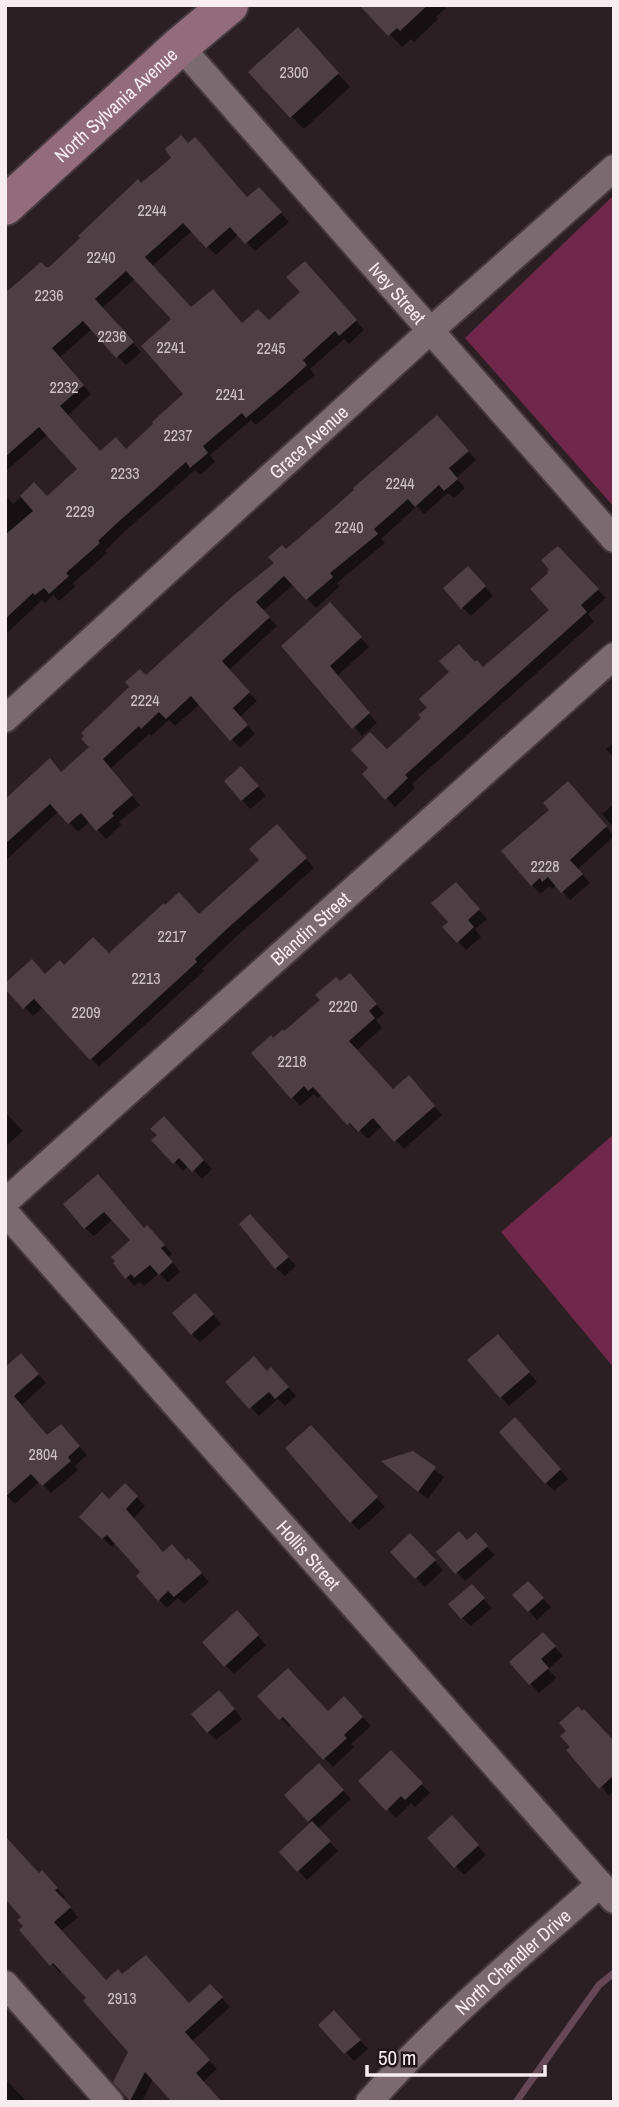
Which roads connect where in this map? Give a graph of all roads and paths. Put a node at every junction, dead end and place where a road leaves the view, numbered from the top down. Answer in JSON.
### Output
{"nodes":[{"id":1,"x":229,"y":5,"type":"edge"},
{"id":2,"x":180,"y":46,"type":"junction"},
{"id":3,"x":614,"y":169,"type":"edge"},
{"id":4,"x":5,"y":206,"type":"edge"},
{"id":5,"x":430,"y":331,"type":"junction"},
{"id":6,"x":614,"y":539,"type":"edge"},
{"id":7,"x":614,"y":656,"type":"edge"},
{"id":8,"x":5,"y":719,"type":"edge"},
{"id":9,"x":5,"y":1202,"type":"edge"},
{"id":10,"x":5,"y":1212,"type":"edge"},
{"id":11,"x":607,"y":1892,"type":"edge"},
{"id":12,"x":5,"y":1984,"type":"edge"},
{"id":13,"x":110,"y":2102,"type":"edge"},
{"id":14,"x":369,"y":2102,"type":"edge"}],
"edges":[{"from":1,"to":2,"type":"main road","name":"North Sylvania Avenue"},
{"from":2,"to":4,"type":"main road","name":"North Sylvania Avenue"},
{"from":2,"to":5,"type":"street","name":"Ivey Street"},
{"from":3,"to":5,"type":"street","name":"Grace Avenue"},
{"from":5,"to":6,"type":"street","name":"Ivey Street"},
{"from":5,"to":8,"type":"street","name":"Grace Avenue"},
{"from":7,"to":9,"type":"street","name":"Blandin Street"},
{"from":10,"to":11,"type":"street","name":"Hollis Street"},
{"from":11,"to":14,"type":"street","name":"North Chandler Drive"},
{"from":12,"to":13,"type":"street"}]}
